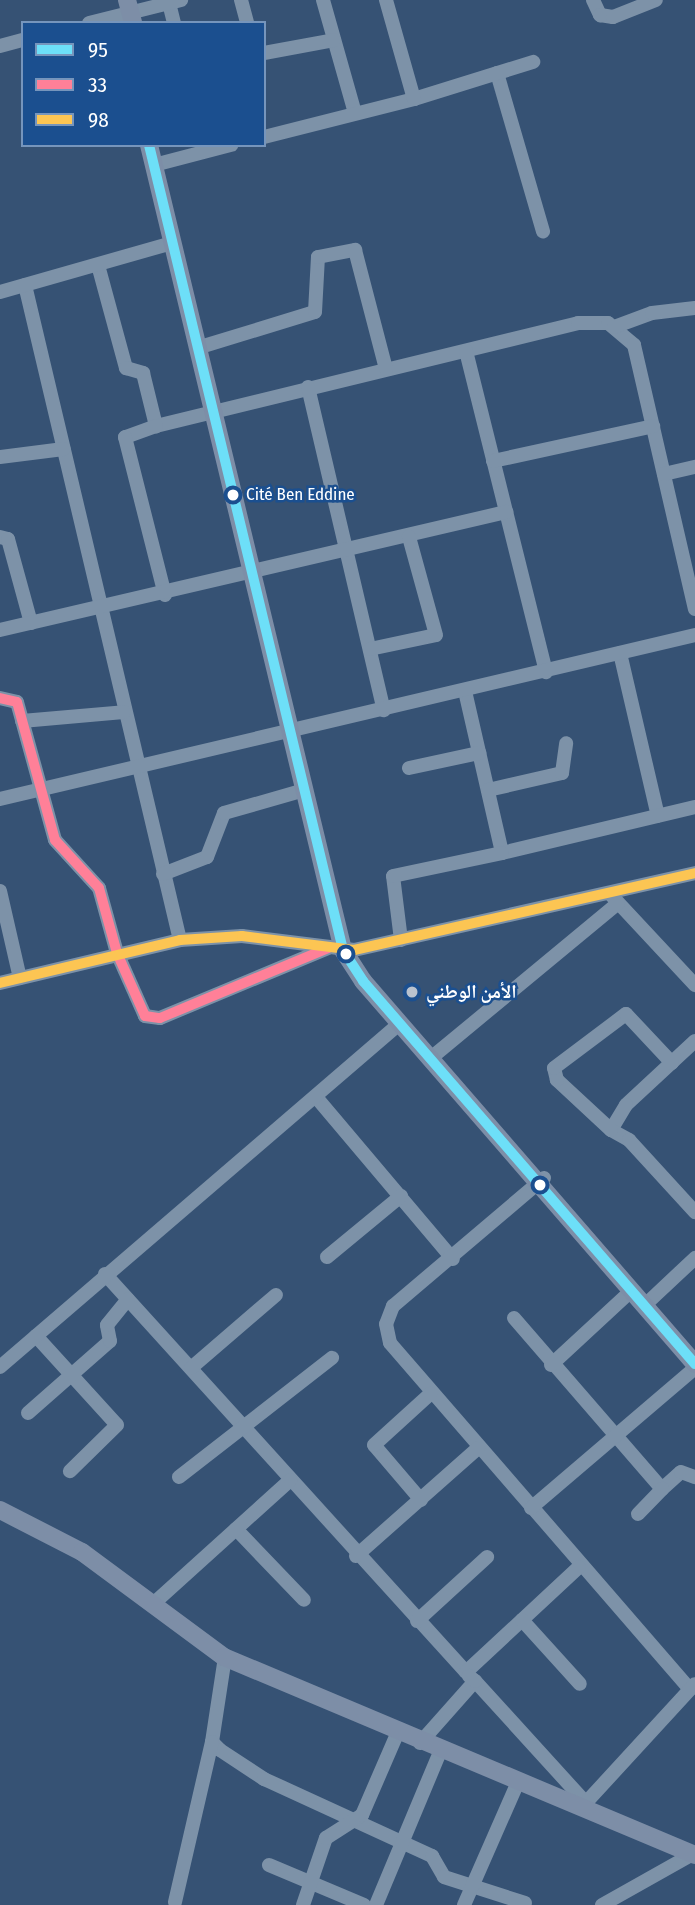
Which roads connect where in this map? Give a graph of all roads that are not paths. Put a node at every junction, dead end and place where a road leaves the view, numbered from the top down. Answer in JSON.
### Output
{"nodes":[{"id":1,"x":241,"y":0,"type":"edge"},
{"id":2,"x":323,"y":0,"type":"edge"},
{"id":3,"x":386,"y":0,"type":"edge"},
{"id":4,"x":593,"y":0,"type":"edge"},
{"id":5,"x":656,"y":0,"type":"edge"},
{"id":6,"x":175,"y":1,"type":"edge"},
{"id":7,"x":125,"y":12,"type":"edge"},
{"id":8,"x":96,"y":21,"type":"edge"},
{"id":9,"x":174,"y":21,"type":"edge"},
{"id":10,"x":246,"y":21,"type":"edge"},
{"id":11,"x":334,"y":40,"type":"junction"},
{"id":12,"x":21,"y":41,"type":"edge"},
{"id":13,"x":0,"y":46,"type":"edge"},
{"id":14,"x":266,"y":53,"type":"edge"},
{"id":15,"x":533,"y":62,"type":"dead end"},
{"id":16,"x":497,"y":73,"type":"junction"},
{"id":17,"x":414,"y":99,"type":"junction"},
{"id":18,"x":355,"y":113,"type":"junction"},
{"id":19,"x":266,"y":135,"type":"edge"},
{"id":20,"x":205,"y":148,"type":"edge"},
{"id":21,"x":160,"y":157,"type":"edge"},
{"id":22,"x":543,"y":231,"type":"dead end"},
{"id":23,"x":172,"y":243,"type":"junction"},
{"id":24,"x":98,"y":265,"type":"junction"},
{"id":25,"x":24,"y":285,"type":"junction"},
{"id":26,"x":0,"y":292,"type":"edge"},
{"id":27,"x":695,"y":308,"type":"edge"},
{"id":28,"x":614,"y":327,"type":"junction"},
{"id":29,"x":202,"y":347,"type":"junction"},
{"id":30,"x":467,"y":351,"type":"junction"},
{"id":31,"x":386,"y":369,"type":"junction"},
{"id":32,"x":309,"y":387,"type":"junction"},
{"id":33,"x":217,"y":408,"type":"junction"},
{"id":34,"x":156,"y":426,"type":"junction"},
{"id":35,"x":653,"y":426,"type":"junction"},
{"id":36,"x":63,"y":449,"type":"junction"},
{"id":37,"x":0,"y":457,"type":"edge"},
{"id":38,"x":494,"y":461,"type":"junction"},
{"id":39,"x":695,"y":467,"type":"edge"},
{"id":40,"x":664,"y":474,"type":"junction"},
{"id":41,"x":506,"y":512,"type":"junction"},
{"id":42,"x":0,"y":537,"type":"edge"},
{"id":43,"x":408,"y":537,"type":"junction"},
{"id":44,"x":349,"y":552,"type":"junction"},
{"id":45,"x":691,"y":570,"type":"edge"},
{"id":46,"x":257,"y":575,"type":"junction"},
{"id":47,"x":165,"y":595,"type":"junction"},
{"id":48,"x":695,"y":608,"type":"edge"},
{"id":49,"x":101,"y":609,"type":"junction"},
{"id":50,"x":31,"y":624,"type":"junction"},
{"id":51,"x":0,"y":629,"type":"edge"},
{"id":52,"x":695,"y":635,"type":"edge"},
{"id":53,"x":370,"y":649,"type":"junction"},
{"id":54,"x":620,"y":653,"type":"junction"},
{"id":55,"x":546,"y":672,"type":"junction"},
{"id":56,"x":465,"y":691,"type":"junction"},
{"id":57,"x":0,"y":698,"type":"edge"},
{"id":58,"x":384,"y":710,"type":"junction"},
{"id":59,"x":124,"y":712,"type":"junction"},
{"id":60,"x":22,"y":722,"type":"junction"},
{"id":61,"x":292,"y":730,"type":"junction"},
{"id":62,"x":566,"y":743,"type":"dead end"},
{"id":63,"x":479,"y":753,"type":"junction"},
{"id":64,"x":136,"y":767,"type":"junction"},
{"id":65,"x":409,"y":768,"type":"dead end"},
{"id":66,"x":40,"y":790,"type":"junction"},
{"id":67,"x":488,"y":790,"type":"junction"},
{"id":68,"x":301,"y":791,"type":"junction"},
{"id":69,"x":0,"y":799,"type":"edge"},
{"id":70,"x":695,"y":807,"type":"edge"},
{"id":71,"x":658,"y":816,"type":"junction"},
{"id":72,"x":502,"y":853,"type":"junction"},
{"id":73,"x":695,"y":873,"type":"edge"},
{"id":74,"x":163,"y":874,"type":"junction"},
{"id":75,"x":0,"y":891,"type":"edge"},
{"id":76,"x":613,"y":898,"type":"junction"},
{"id":77,"x":180,"y":940,"type":"junction"},
{"id":78,"x":401,"y":940,"type":"junction"},
{"id":79,"x":342,"y":949,"type":"junction"},
{"id":80,"x":117,"y":953,"type":"junction"},
{"id":81,"x":20,"y":978,"type":"junction"},
{"id":82,"x":0,"y":983,"type":"edge"},
{"id":83,"x":695,"y":985,"type":"edge"},
{"id":84,"x":400,"y":1024,"type":"junction"},
{"id":85,"x":695,"y":1041,"type":"edge"},
{"id":86,"x":437,"y":1053,"type":"junction"},
{"id":87,"x":672,"y":1063,"type":"junction"},
{"id":88,"x":316,"y":1097,"type":"junction"},
{"id":89,"x":611,"y":1130,"type":"junction"},
{"id":90,"x":540,"y":1181,"type":"junction"},
{"id":91,"x":401,"y":1196,"type":"junction"},
{"id":92,"x":695,"y":1212,"type":"edge"},
{"id":93,"x":327,"y":1257,"type":"dead end"},
{"id":94,"x":695,"y":1258,"type":"edge"},
{"id":95,"x":453,"y":1259,"type":"junction"},
{"id":96,"x":105,"y":1274,"type":"junction"},
{"id":97,"x":632,"y":1290,"type":"junction"},
{"id":98,"x":276,"y":1295,"type":"dead end"},
{"id":99,"x":128,"y":1299,"type":"junction"},
{"id":100,"x":648,"y":1301,"type":"junction"},
{"id":101,"x":514,"y":1318,"type":"dead end"},
{"id":102,"x":36,"y":1336,"type":"junction"},
{"id":103,"x":695,"y":1350,"type":"edge"},
{"id":104,"x":331,"y":1358,"type":"dead end"},
{"id":105,"x":551,"y":1365,"type":"junction"},
{"id":106,"x":695,"y":1366,"type":"edge"},
{"id":107,"x":0,"y":1367,"type":"edge"},
{"id":108,"x":191,"y":1368,"type":"junction"},
{"id":109,"x":72,"y":1374,"type":"junction"},
{"id":110,"x":430,"y":1394,"type":"junction"},
{"id":111,"x":28,"y":1413,"type":"dead end"},
{"id":112,"x":241,"y":1425,"type":"junction"},
{"id":113,"x":615,"y":1440,"type":"junction"},
{"id":114,"x":478,"y":1448,"type":"junction"},
{"id":115,"x":69,"y":1471,"type":"dead end"},
{"id":116,"x":179,"y":1477,"type":"dead end"},
{"id":117,"x":695,"y":1477,"type":"edge"},
{"id":118,"x":290,"y":1480,"type":"junction"},
{"id":119,"x":662,"y":1489,"type":"junction"},
{"id":120,"x":421,"y":1500,"type":"junction"},
{"id":121,"x":531,"y":1508,"type":"junction"},
{"id":122,"x":0,"y":1510,"type":"edge"},
{"id":123,"x":638,"y":1514,"type":"dead end"},
{"id":124,"x":236,"y":1529,"type":"junction"},
{"id":125,"x":356,"y":1556,"type":"junction"},
{"id":126,"x":487,"y":1556,"type":"dead end"},
{"id":127,"x":579,"y":1567,"type":"junction"},
{"id":128,"x":304,"y":1600,"type":"dead end"},
{"id":129,"x":153,"y":1604,"type":"junction"},
{"id":130,"x":417,"y":1620,"type":"junction"},
{"id":131,"x":523,"y":1620,"type":"junction"},
{"id":132,"x":225,"y":1657,"type":"junction"},
{"id":133,"x":470,"y":1677,"type":"junction"},
{"id":134,"x":580,"y":1684,"type":"dead end"},
{"id":135,"x":693,"y":1686,"type":"edge"},
{"id":136,"x":397,"y":1734,"type":"junction"},
{"id":137,"x":212,"y":1742,"type":"junction"},
{"id":138,"x":420,"y":1743,"type":"junction"},
{"id":139,"x":440,"y":1752,"type":"junction"},
{"id":140,"x":517,"y":1784,"type":"junction"},
{"id":141,"x":584,"y":1805,"type":"junction"},
{"id":142,"x":358,"y":1819,"type":"junction"},
{"id":143,"x":404,"y":1839,"type":"junction"},
{"id":144,"x":694,"y":1854,"type":"edge"},
{"id":145,"x":269,"y":1865,"type":"dead end"},
{"id":146,"x":311,"y":1883,"type":"junction"},
{"id":147,"x":471,"y":1889,"type":"junction"},
{"id":148,"x":175,"y":1902,"type":"dead end"},
{"id":149,"x":525,"y":1903,"type":"dead end"},
{"id":150,"x":303,"y":1905,"type":"edge"},
{"id":151,"x":364,"y":1905,"type":"edge"},
{"id":152,"x":376,"y":1905,"type":"edge"},
{"id":153,"x":464,"y":1905,"type":"edge"},
{"id":154,"x":601,"y":1905,"type":"edge"}],
"edges":[{"from":1,"to":10,"type":"street"},
{"from":2,"to":11,"type":"street"},
{"from":3,"to":17,"type":"street"},
{"from":4,"to":5,"type":"street"},
{"from":6,"to":7,"type":"street"},
{"from":6,"to":9,"type":"street"},
{"from":7,"to":8,"type":"street"},
{"from":11,"to":14,"type":"street"},
{"from":11,"to":18,"type":"street"},
{"from":12,"to":13,"type":"street"},
{"from":15,"to":16,"type":"street"},
{"from":16,"to":17,"type":"street"},
{"from":16,"to":22,"type":"street"},
{"from":17,"to":18,"type":"street"},
{"from":18,"to":19,"type":"street"},
{"from":20,"to":21,"type":"street"},
{"from":21,"to":23,"type":"main road"},
{"from":21,"to":29,"type":"main road"},
{"from":23,"to":24,"type":"street"},
{"from":23,"to":29,"type":"main road"},
{"from":24,"to":25,"type":"street"},
{"from":24,"to":34,"type":"street"},
{"from":25,"to":26,"type":"street"},
{"from":25,"to":36,"type":"street"},
{"from":27,"to":28,"type":"street"},
{"from":28,"to":30,"type":"street"},
{"from":28,"to":35,"type":"street"},
{"from":29,"to":31,"type":"street"},
{"from":29,"to":33,"type":"main road"},
{"from":30,"to":31,"type":"street"},
{"from":30,"to":38,"type":"street"},
{"from":31,"to":32,"type":"street"},
{"from":32,"to":33,"type":"street"},
{"from":32,"to":44,"type":"street"},
{"from":33,"to":34,"type":"street"},
{"from":33,"to":46,"type":"main road"},
{"from":34,"to":47,"type":"street"},
{"from":35,"to":38,"type":"street"},
{"from":35,"to":40,"type":"street"},
{"from":36,"to":37,"type":"street"},
{"from":36,"to":49,"type":"street"},
{"from":38,"to":41,"type":"street"},
{"from":39,"to":40,"type":"street"},
{"from":40,"to":45,"type":"street"},
{"from":41,"to":43,"type":"street"},
{"from":41,"to":55,"type":"street"},
{"from":42,"to":50,"type":"street"},
{"from":43,"to":44,"type":"street"},
{"from":43,"to":53,"type":"street"},
{"from":44,"to":46,"type":"street"},
{"from":44,"to":53,"type":"street"},
{"from":45,"to":48,"type":"street"},
{"from":46,"to":47,"type":"street"},
{"from":46,"to":61,"type":"main road"},
{"from":47,"to":49,"type":"street"},
{"from":49,"to":50,"type":"street"},
{"from":49,"to":59,"type":"street"},
{"from":50,"to":51,"type":"street"},
{"from":52,"to":54,"type":"street"},
{"from":53,"to":58,"type":"street"},
{"from":54,"to":55,"type":"street"},
{"from":54,"to":71,"type":"street"},
{"from":55,"to":56,"type":"street"},
{"from":56,"to":58,"type":"street"},
{"from":56,"to":63,"type":"street"},
{"from":57,"to":60,"type":"street"},
{"from":58,"to":61,"type":"street"},
{"from":59,"to":60,"type":"street"},
{"from":59,"to":64,"type":"street"},
{"from":60,"to":66,"type":"street"},
{"from":61,"to":64,"type":"street"},
{"from":61,"to":68,"type":"main road"},
{"from":61,"to":79,"type":"main road"},
{"from":62,"to":67,"type":"street"},
{"from":63,"to":65,"type":"street"},
{"from":63,"to":67,"type":"street"},
{"from":64,"to":66,"type":"street"},
{"from":64,"to":74,"type":"street"},
{"from":66,"to":69,"type":"street"},
{"from":66,"to":80,"type":"street"},
{"from":67,"to":72,"type":"street"},
{"from":68,"to":74,"type":"street"},
{"from":68,"to":79,"type":"main road"},
{"from":70,"to":71,"type":"street"},
{"from":71,"to":72,"type":"street"},
{"from":72,"to":78,"type":"street"},
{"from":73,"to":76,"type":"street"},
{"from":74,"to":77,"type":"street"},
{"from":75,"to":81,"type":"street"},
{"from":76,"to":78,"type":"street"},
{"from":76,"to":83,"type":"street"},
{"from":76,"to":86,"type":"street"},
{"from":77,"to":79,"type":"street"},
{"from":77,"to":80,"type":"street"},
{"from":78,"to":79,"type":"street"},
{"from":79,"to":80,"type":"street"},
{"from":79,"to":84,"type":"main road"},
{"from":79,"to":86,"type":"main road"},
{"from":80,"to":81,"type":"street"},
{"from":81,"to":82,"type":"street"},
{"from":84,"to":88,"type":"street"},
{"from":84,"to":90,"type":"main road"},
{"from":85,"to":87,"type":"street"},
{"from":86,"to":90,"type":"main road"},
{"from":87,"to":89,"type":"street"},
{"from":87,"to":89,"type":"street"},
{"from":88,"to":91,"type":"street"},
{"from":88,"to":96,"type":"street"},
{"from":89,"to":92,"type":"street"},
{"from":90,"to":95,"type":"street"},
{"from":90,"to":97,"type":"main road"},
{"from":90,"to":100,"type":"main road"},
{"from":91,"to":93,"type":"street"},
{"from":91,"to":95,"type":"street"},
{"from":94,"to":100,"type":"street"},
{"from":95,"to":110,"type":"street"},
{"from":96,"to":99,"type":"street"},
{"from":96,"to":102,"type":"street"},
{"from":97,"to":100,"type":"main road"},
{"from":97,"to":105,"type":"street"},
{"from":98,"to":108,"type":"street"},
{"from":99,"to":108,"type":"street"},
{"from":99,"to":109,"type":"street"},
{"from":100,"to":103,"type":"main road"},
{"from":100,"to":106,"type":"main road"},
{"from":101,"to":105,"type":"street"},
{"from":102,"to":107,"type":"street"},
{"from":102,"to":109,"type":"street"},
{"from":104,"to":112,"type":"street"},
{"from":105,"to":113,"type":"street"},
{"from":106,"to":113,"type":"street"},
{"from":108,"to":112,"type":"street"},
{"from":109,"to":111,"type":"street"},
{"from":109,"to":115,"type":"street"},
{"from":110,"to":114,"type":"street"},
{"from":110,"to":120,"type":"street"},
{"from":112,"to":116,"type":"street"},
{"from":112,"to":118,"type":"street"},
{"from":113,"to":119,"type":"street"},
{"from":113,"to":121,"type":"street"},
{"from":114,"to":120,"type":"street"},
{"from":114,"to":121,"type":"street"},
{"from":117,"to":119,"type":"street"},
{"from":118,"to":124,"type":"street"},
{"from":118,"to":125,"type":"street"},
{"from":119,"to":123,"type":"street"},
{"from":120,"to":125,"type":"street"},
{"from":121,"to":127,"type":"street"},
{"from":122,"to":129,"type":"main road"},
{"from":124,"to":128,"type":"street"},
{"from":124,"to":129,"type":"street"},
{"from":125,"to":130,"type":"street"},
{"from":126,"to":130,"type":"street"},
{"from":127,"to":131,"type":"street"},
{"from":127,"to":135,"type":"street"},
{"from":129,"to":132,"type":"main road"},
{"from":130,"to":133,"type":"street"},
{"from":131,"to":133,"type":"street"},
{"from":131,"to":134,"type":"street"},
{"from":132,"to":136,"type":"main road"},
{"from":132,"to":137,"type":"street"},
{"from":133,"to":138,"type":"street"},
{"from":133,"to":141,"type":"street"},
{"from":135,"to":141,"type":"street"},
{"from":136,"to":138,"type":"main road"},
{"from":136,"to":142,"type":"street"},
{"from":137,"to":142,"type":"street"},
{"from":137,"to":148,"type":"street"},
{"from":138,"to":139,"type":"main road"},
{"from":139,"to":140,"type":"main road"},
{"from":139,"to":143,"type":"street"},
{"from":140,"to":141,"type":"main road"},
{"from":140,"to":147,"type":"street"},
{"from":141,"to":144,"type":"main road"},
{"from":142,"to":143,"type":"street"},
{"from":142,"to":146,"type":"street"},
{"from":143,"to":147,"type":"street"},
{"from":143,"to":152,"type":"street"},
{"from":144,"to":154,"type":"street"},
{"from":145,"to":146,"type":"street"},
{"from":146,"to":150,"type":"street"},
{"from":146,"to":151,"type":"street"},
{"from":147,"to":149,"type":"street"},
{"from":147,"to":153,"type":"street"}]}
